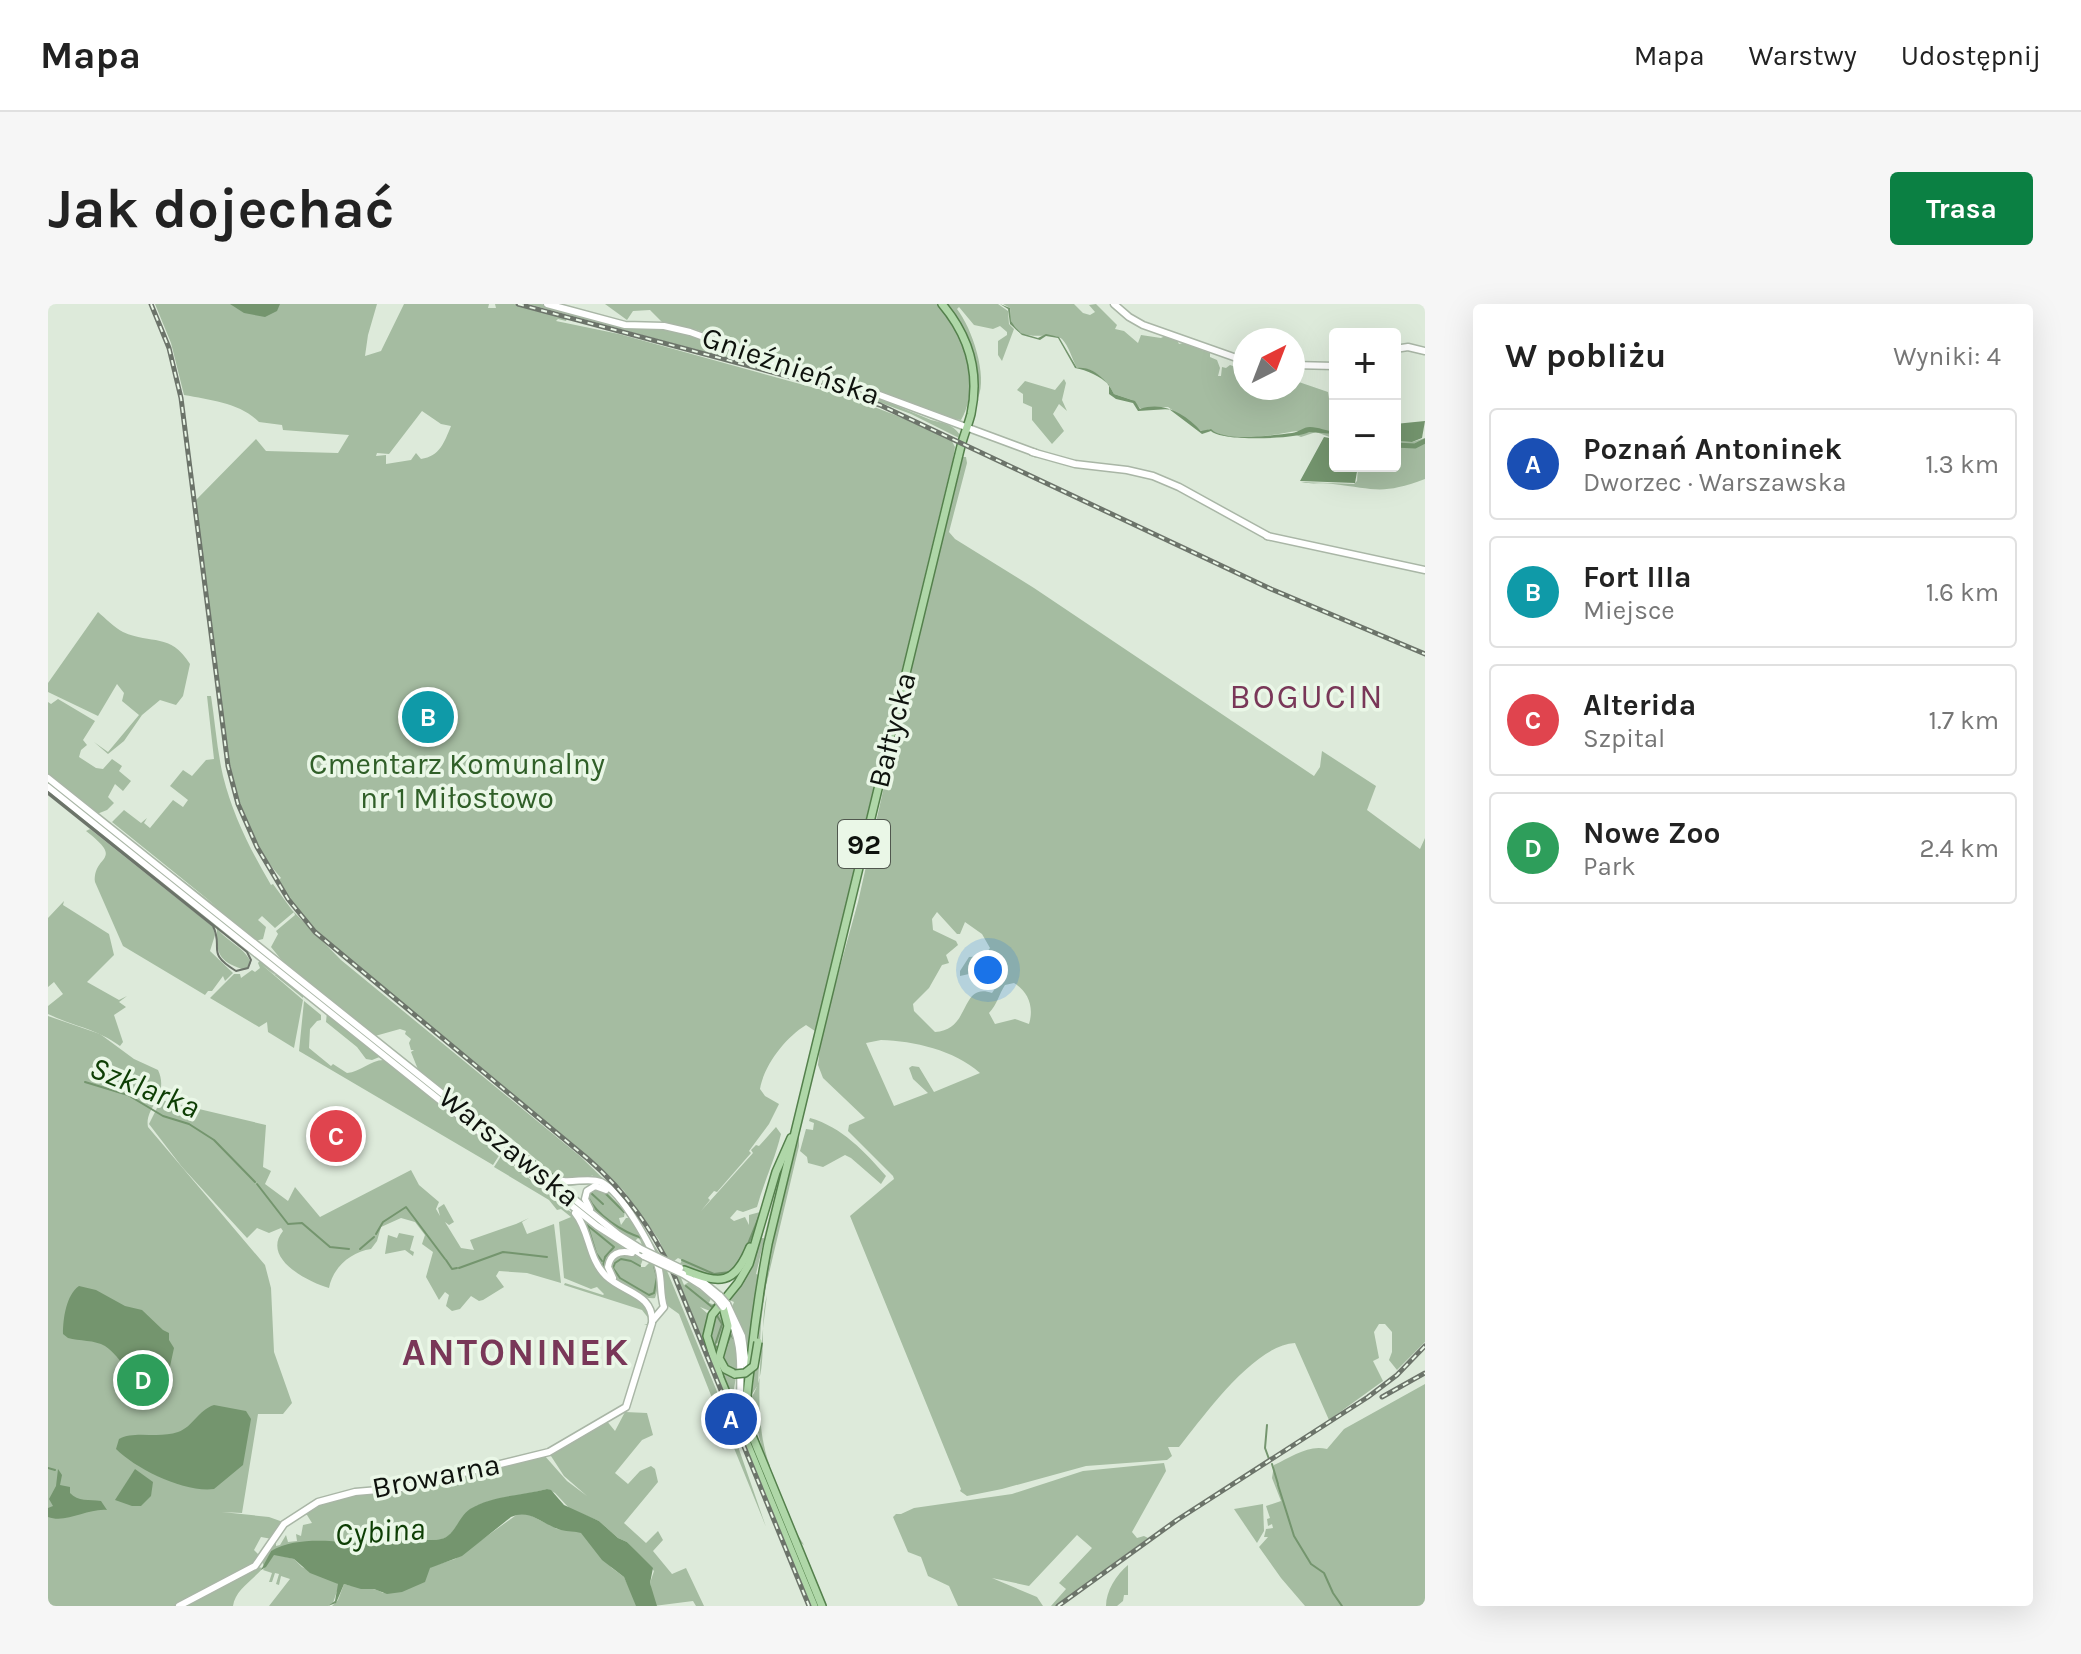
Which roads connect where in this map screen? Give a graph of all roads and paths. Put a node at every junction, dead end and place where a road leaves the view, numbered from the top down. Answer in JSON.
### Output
{"nodes":[{"id":1,"x":547,"y":304,"type":"edge"},
{"id":2,"x":942,"y":304,"type":"edge"},
{"id":3,"x":1114,"y":304,"type":"edge"},
{"id":4,"x":960,"y":330,"type":"junction"},
{"id":5,"x":1401,"y":348,"type":"edge"},
{"id":6,"x":1425,"y":351,"type":"edge"},
{"id":7,"x":1233,"y":357,"type":"edge"},
{"id":8,"x":1305,"y":365,"type":"edge"},
{"id":9,"x":1329,"y":366,"type":"edge"},
{"id":10,"x":967,"y":428,"type":"junction"},
{"id":11,"x":1425,"y":570,"type":"edge"},
{"id":12,"x":48,"y":778,"type":"edge"},
{"id":13,"x":48,"y":787,"type":"edge"},
{"id":14,"x":327,"y":1006,"type":"junction"},
{"id":15,"x":412,"y":1074,"type":"junction"},
{"id":16,"x":800,"y":1113,"type":"junction"},
{"id":17,"x":535,"y":1168,"type":"junction"},
{"id":18,"x":562,"y":1198,"type":"junction"},
{"id":19,"x":618,"y":1200,"type":"junction"},
{"id":20,"x":764,"y":1215,"type":"junction"},
{"id":21,"x":597,"y":1218,"type":"junction"},
{"id":22,"x":642,"y":1252,"type":"junction"},
{"id":23,"x":682,"y":1271,"type":"junction"},
{"id":24,"x":618,"y":1284,"type":"junction"},
{"id":25,"x":759,"y":1296,"type":"junction"},
{"id":26,"x":655,"y":1305,"type":"junction"},
{"id":27,"x":725,"y":1306,"type":"junction"},
{"id":28,"x":747,"y":1389,"type":"junction"},
{"id":29,"x":734,"y":1410,"type":"joint"},
{"id":30,"x":751,"y":1451,"type":"junction"},
{"id":31,"x":179,"y":1606,"type":"edge"},
{"id":32,"x":814,"y":1606,"type":"edge"},
{"id":33,"x":822,"y":1606,"type":"edge"}],
"edges":[{"from":1,"to":10,"type":"main road","name":"Gnieźnieńska"},
{"from":2,"to":4,"type":"main road","name":"Bałtycka","number":"92"},
{"from":3,"to":7,"type":"main road"},
{"from":4,"to":10,"type":"main road","name":"Bałtycka","number":"92"},
{"from":4,"to":10,"type":"main road","name":"Bałtycka","number":"92"},
{"from":5,"to":6,"type":"main road"},
{"from":8,"to":9,"type":"main road"},
{"from":10,"to":11,"type":"main road","name":"Gnieźnieńska"},
{"from":10,"to":16,"type":"main road","name":"Bałtycka","number":"92"},
{"from":12,"to":14,"type":"main road","name":"Warszawska"},
{"from":13,"to":14,"type":"main road","name":"Warszawska"},
{"from":14,"to":15,"type":"main road","name":"Warszawska"},
{"from":15,"to":17,"type":"main road","name":"Warszawska"},
{"from":15,"to":18,"type":"main road","name":"Warszawska"},
{"from":16,"to":20,"type":"main road","name":"Bałtycka","number":"92"},
{"from":16,"to":25,"type":"main road","name":"Bałtycka","number":"92"},
{"from":17,"to":19,"type":"main road"},
{"from":17,"to":21,"type":"main road","name":"Warszawska"},
{"from":18,"to":22,"type":"main road","name":"Warszawska"},
{"from":18,"to":24,"type":"main road"},
{"from":19,"to":21,"type":"main road"},
{"from":19,"to":26,"type":"main road"},
{"from":20,"to":23,"type":"main road"},
{"from":20,"to":29,"type":"main road","name":"Bałtycka","number":"92"},
{"from":21,"to":22,"type":"main road","name":"Warszawska"},
{"from":22,"to":23,"type":"main road","name":"Warszawska","bridge":true},
{"from":22,"to":24,"type":"main road"},
{"from":23,"to":27,"type":"main road","name":"Warszawska","bridge":true},
{"from":24,"to":26,"type":"main road"},
{"from":25,"to":27,"type":"main road","bridge":true},
{"from":25,"to":28,"type":"main road","name":"Bałtycka","number":"92"},
{"from":26,"to":31,"type":"main road","name":"Browarna"},
{"from":27,"to":28,"type":"main road","name":"Warszawska"},
{"from":27,"to":30,"type":"main road","name":"Warszawska"},
{"from":28,"to":33,"type":"main road","name":"Warszawska","number":"92"},
{"from":29,"to":30,"type":"main road","name":"Warszawska","number":"92"},
{"from":30,"to":32,"type":"main road","name":"Warszawska","number":"92"}]}
